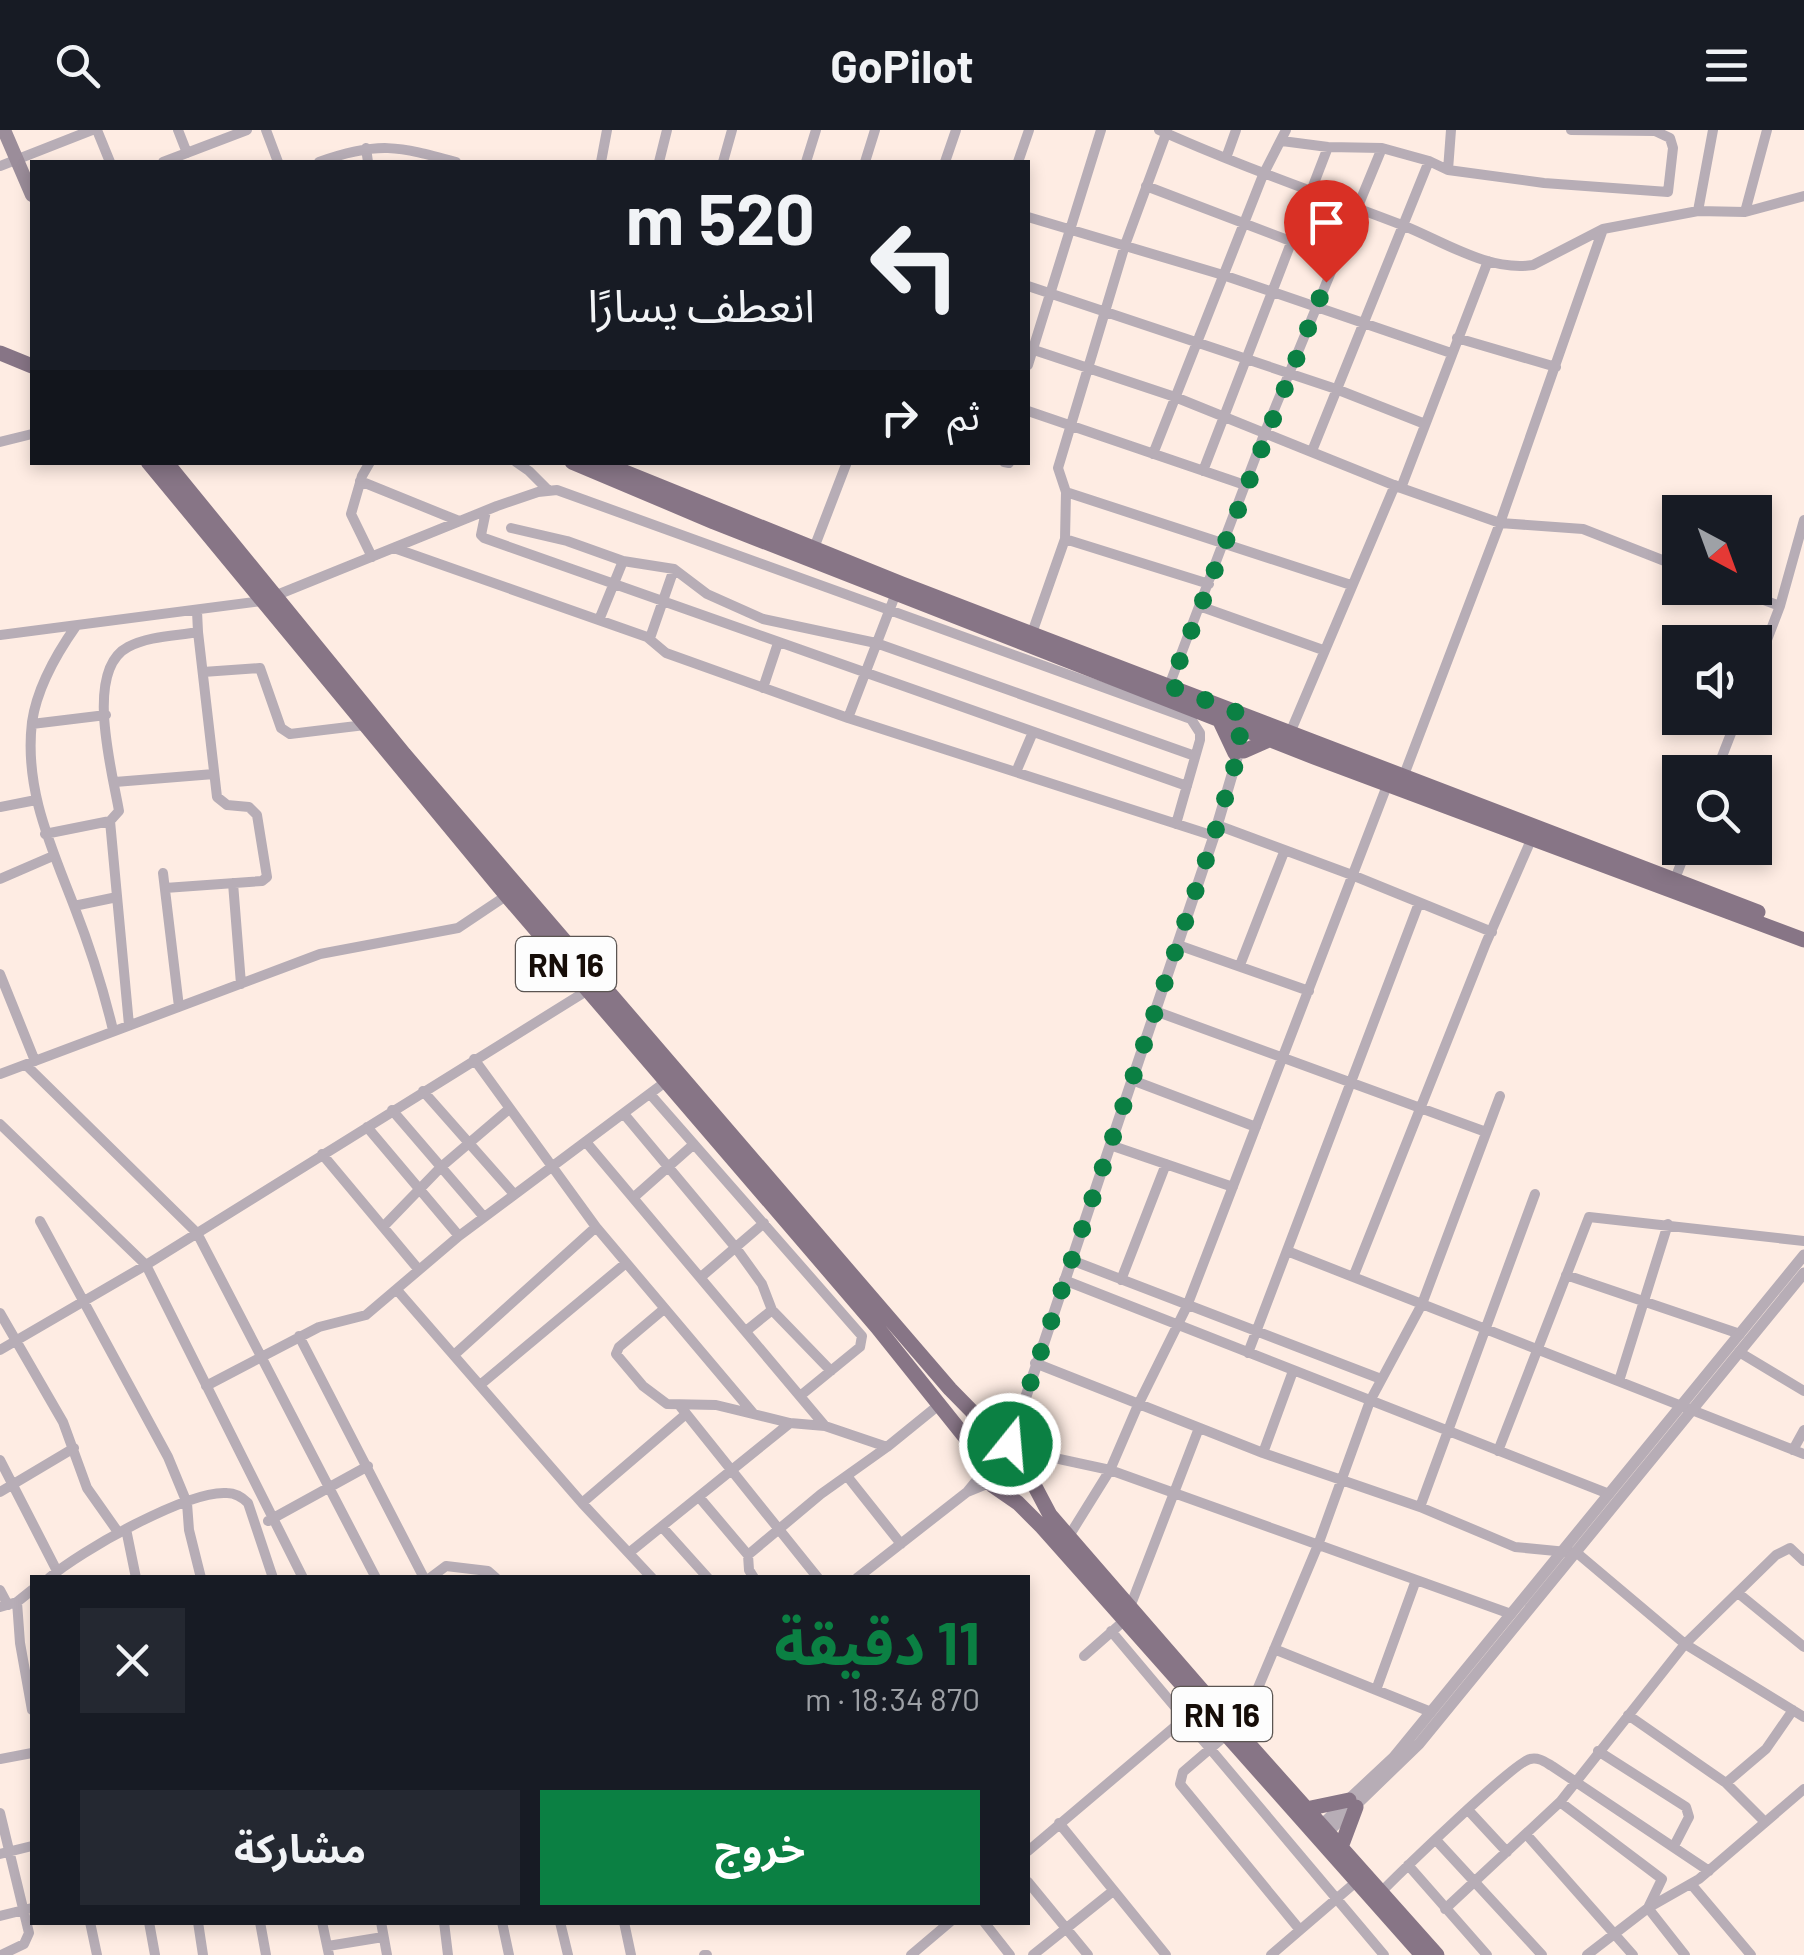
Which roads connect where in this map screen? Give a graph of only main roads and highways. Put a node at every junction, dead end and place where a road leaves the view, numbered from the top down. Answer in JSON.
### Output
{"nodes":[{"id":1,"x":4,"y":130,"type":"edge"},
{"id":2,"x":30,"y":191,"type":"edge"},
{"id":3,"x":0,"y":343,"type":"edge"},
{"id":4,"x":0,"y":354,"type":"edge"},
{"id":5,"x":30,"y":354,"type":"edge"},
{"id":6,"x":30,"y":365,"type":"edge"},
{"id":7,"x":151,"y":465,"type":"edge"},
{"id":8,"x":168,"y":465,"type":"edge"},
{"id":9,"x":579,"y":465,"type":"edge"},
{"id":10,"x":607,"y":465,"type":"edge"},
{"id":11,"x":268,"y":598,"type":"junction"},
{"id":12,"x":1218,"y":719,"type":"junction"},
{"id":13,"x":1255,"y":727,"type":"junction"},
{"id":14,"x":1672,"y":885,"type":"junction"},
{"id":15,"x":513,"y":891,"type":"junction"},
{"id":16,"x":1804,"y":929,"type":"edge"},
{"id":17,"x":1804,"y":940,"type":"edge"},
{"id":18,"x":673,"y":1077,"type":"junction"},
{"id":19,"x":1014,"y":1451,"type":"junction"},
{"id":20,"x":985,"y":1478,"type":"junction"},
{"id":21,"x":1128,"y":1614,"type":"junction"},
{"id":22,"x":1232,"y":1735,"type":"junction"},
{"id":23,"x":1306,"y":1809,"type":"junction"},
{"id":24,"x":1320,"y":1833,"type":"junction"},
{"id":25,"x":1341,"y":1848,"type":"junction"},
{"id":26,"x":1422,"y":1955,"type":"edge"},
{"id":27,"x":1437,"y":1955,"type":"edge"}],
"edges":[{"from":1,"to":2,"type":"main road"},
{"from":3,"to":5,"type":"main road"},
{"from":4,"to":6,"type":"main road"},
{"from":7,"to":11,"type":"main road","number":"RN 16"},
{"from":8,"to":11,"type":"main road","number":"RN 16"},
{"from":9,"to":12,"type":"main road"},
{"from":10,"to":13,"type":"main road"},
{"from":11,"to":15,"type":"main road","number":"RN 16"},
{"from":11,"to":15,"type":"main road","number":"RN 16"},
{"from":12,"to":13,"type":"main road"},
{"from":12,"to":13,"type":"main road"},
{"from":13,"to":14,"type":"main road"},
{"from":13,"to":14,"type":"main road"},
{"from":14,"to":16,"type":"main road"},
{"from":14,"to":17,"type":"main road"},
{"from":15,"to":18,"type":"main road","number":"RN 16"},
{"from":15,"to":18,"type":"main road","number":"RN 16"},
{"from":18,"to":19,"type":"main road","number":"RN 16"},
{"from":18,"to":20,"type":"main road","number":"RN 16"},
{"from":19,"to":20,"type":"main road"},
{"from":19,"to":20,"type":"main road"},
{"from":19,"to":21,"type":"main road","number":"RN 16"},
{"from":20,"to":21,"type":"main road","number":"RN 16"},
{"from":21,"to":22,"type":"main road","number":"RN 16"},
{"from":22,"to":23,"type":"main road","number":"RN 16"},
{"from":22,"to":24,"type":"main road","number":"RN 16"},
{"from":23,"to":24,"type":"main road","number":"RN 16"},
{"from":23,"to":25,"type":"main road"},
{"from":24,"to":25,"type":"main road","number":"RN 16"},
{"from":24,"to":26,"type":"main road","number":"RN 16"},
{"from":25,"to":27,"type":"main road","number":"RN 16"}]}
